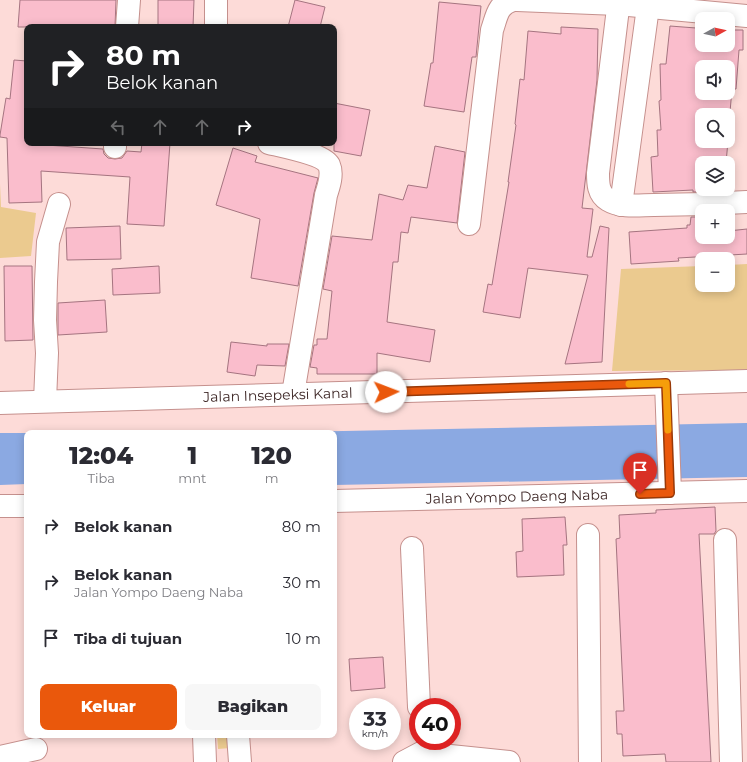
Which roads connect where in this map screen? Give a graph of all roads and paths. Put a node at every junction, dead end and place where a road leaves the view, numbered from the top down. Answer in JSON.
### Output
{"nodes":[{"id":1,"x":129,"y":0,"type":"edge"},
{"id":2,"x":216,"y":0,"type":"edge"},
{"id":3,"x":513,"y":0,"type":"edge"},
{"id":4,"x":516,"y":0,"type":"edge"},
{"id":5,"x":618,"y":2,"type":"edge"},
{"id":6,"x":648,"y":7,"type":"junction"},
{"id":7,"x":747,"y":16,"type":"edge"},
{"id":8,"x":126,"y":24,"type":"edge"},
{"id":9,"x":216,"y":24,"type":"edge"},
{"id":10,"x":280,"y":146,"type":"edge"},
{"id":11,"x":747,"y":202,"type":"edge"},
{"id":12,"x":59,"y":204,"type":"dead end"},
{"id":13,"x":621,"y":205,"type":"junction"},
{"id":14,"x":469,"y":224,"type":"dead end"},
{"id":15,"x":747,"y":381,"type":"edge"},
{"id":16,"x":666,"y":383,"type":"junction"},
{"id":17,"x":293,"y":394,"type":"junction"},
{"id":18,"x":45,"y":401,"type":"junction"},
{"id":19,"x":0,"y":403,"type":"edge"},
{"id":20,"x":747,"y":492,"type":"edge"},
{"id":21,"x":670,"y":493,"type":"junction"},
{"id":22,"x":337,"y":500,"type":"edge"},
{"id":23,"x":0,"y":506,"type":"edge"},
{"id":24,"x":24,"y":506,"type":"edge"},
{"id":25,"x":588,"y":535,"type":"dead end"},
{"id":26,"x":725,"y":540,"type":"dead end"},
{"id":27,"x":412,"y":548,"type":"dead end"},
{"id":28,"x":419,"y":698,"type":"edge"},
{"id":29,"x":204,"y":738,"type":"edge"},
{"id":30,"x":238,"y":738,"type":"edge"},
{"id":31,"x":36,"y":749,"type":"edge"},
{"id":32,"x":416,"y":754,"type":"edge"},
{"id":33,"x":0,"y":757,"type":"edge"},
{"id":34,"x":205,"y":762,"type":"edge"},
{"id":35,"x":240,"y":762,"type":"edge"},
{"id":36,"x":509,"y":762,"type":"edge"},
{"id":37,"x":590,"y":762,"type":"edge"},
{"id":38,"x":731,"y":762,"type":"edge"}],
"edges":[{"from":1,"to":8,"type":"street"},
{"from":2,"to":9,"type":"street"},
{"from":3,"to":14,"type":"street"},
{"from":4,"to":5,"type":"street"},
{"from":5,"to":6,"type":"street"},
{"from":5,"to":13,"type":"street"},
{"from":6,"to":7,"type":"street"},
{"from":6,"to":13,"type":"street"},
{"from":10,"to":17,"type":"street"},
{"from":11,"to":13,"type":"street"},
{"from":12,"to":18,"type":"street"},
{"from":15,"to":16,"type":"street","name":"Jalan Insepeksi Kanal"},
{"from":16,"to":17,"type":"street","name":"Jalan Insepeksi Kanal"},
{"from":16,"to":21,"type":"street"},
{"from":17,"to":18,"type":"street","name":"Jalan Insepeksi Kanal"},
{"from":18,"to":19,"type":"street","name":"Jalan Insepeksi Kanal"},
{"from":20,"to":21,"type":"street","name":"Jalan Yompo Daeng Naba"},
{"from":21,"to":22,"type":"street","name":"Jalan Yompo Daeng Naba"},
{"from":23,"to":24,"type":"street"},
{"from":25,"to":37,"type":"street"},
{"from":26,"to":38,"type":"street"},
{"from":27,"to":28,"type":"street"},
{"from":29,"to":34,"type":"street"},
{"from":30,"to":35,"type":"street"},
{"from":31,"to":33,"type":"street"},
{"from":32,"to":36,"type":"street"}]}
